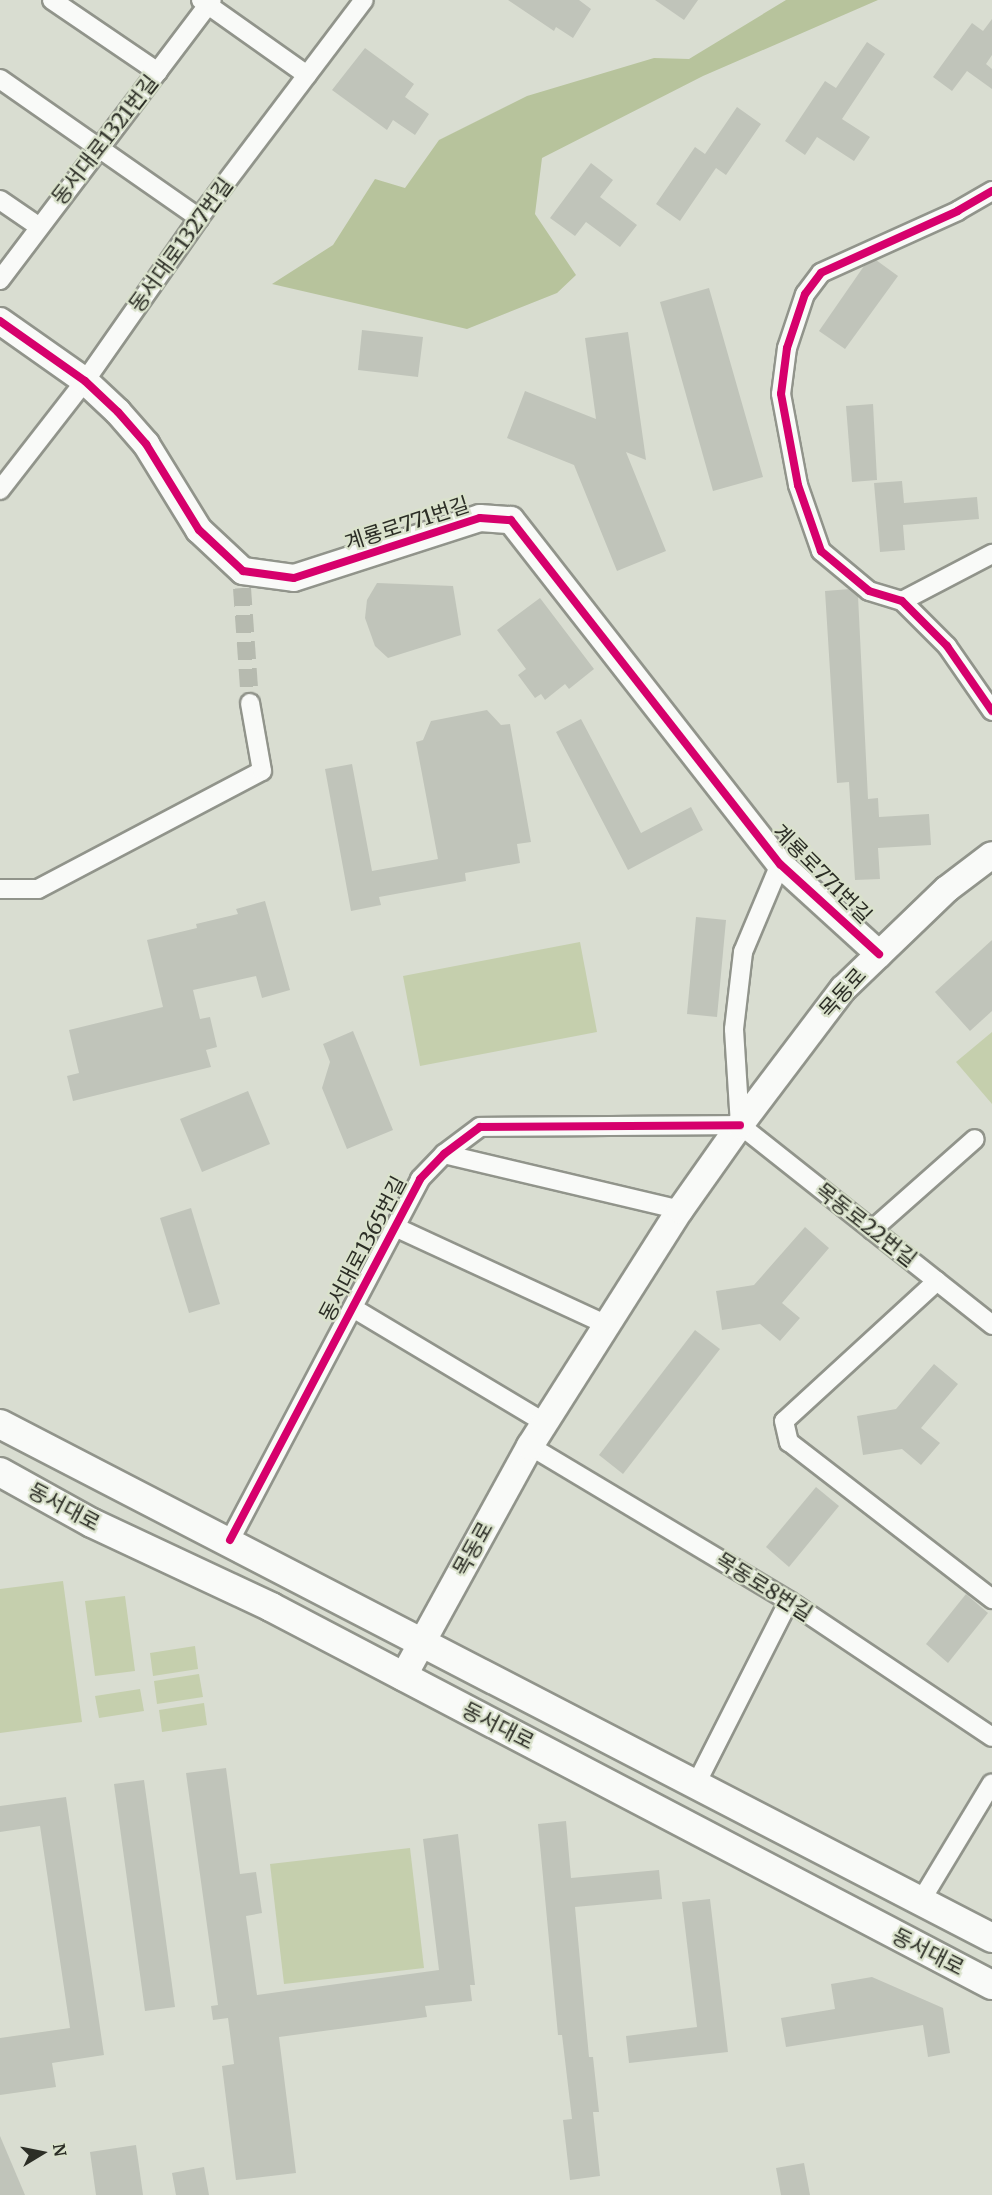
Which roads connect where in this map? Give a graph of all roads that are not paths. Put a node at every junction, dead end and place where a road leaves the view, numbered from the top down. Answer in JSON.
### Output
{"nodes":[{"id":1,"x":52,"y":0,"type":"edge"},
{"id":2,"x":364,"y":0,"type":"edge"},
{"id":3,"x":207,"y":2,"type":"edge"},
{"id":4,"x":158,"y":72,"type":"junction"},
{"id":5,"x":307,"y":75,"type":"junction"},
{"id":6,"x":0,"y":79,"type":"edge"},
{"id":7,"x":98,"y":148,"type":"junction"},
{"id":8,"x":992,"y":191,"type":"edge"},
{"id":9,"x":0,"y":200,"type":"edge"},
{"id":10,"x":199,"y":218,"type":"junction"},
{"id":11,"x":38,"y":226,"type":"junction"},
{"id":12,"x":0,"y":280,"type":"edge"},
{"id":13,"x":0,"y":321,"type":"edge"},
{"id":14,"x":85,"y":381,"type":"junction"},
{"id":15,"x":0,"y":490,"type":"edge"},
{"id":16,"x":992,"y":554,"type":"edge"},
{"id":17,"x":902,"y":601,"type":"junction"},
{"id":18,"x":250,"y":704,"type":"tunnel mouth"},
{"id":19,"x":992,"y":711,"type":"edge"},
{"id":20,"x":992,"y":855,"type":"edge"},
{"id":21,"x":780,"y":864,"type":"junction"},
{"id":22,"x":0,"y":890,"type":"edge"},
{"id":23,"x":879,"y":954,"type":"junction"},
{"id":24,"x":740,"y":1125,"type":"junction"},
{"id":25,"x":975,"y":1139,"type":"dead end"},
{"id":26,"x":444,"y":1154,"type":"junction"},
{"id":27,"x":680,"y":1210,"type":"junction"},
{"id":28,"x":395,"y":1227,"type":"junction"},
{"id":29,"x":872,"y":1230,"type":"junction"},
{"id":30,"x":937,"y":1281,"type":"junction"},
{"id":31,"x":352,"y":1308,"type":"junction"},
{"id":32,"x":607,"y":1325,"type":"junction"},
{"id":33,"x":992,"y":1325,"type":"edge"},
{"id":34,"x":544,"y":1423,"type":"junction"},
{"id":35,"x":0,"y":1424,"type":"edge"},
{"id":36,"x":530,"y":1446,"type":"junction"},
{"id":37,"x":0,"y":1472,"type":"edge"},
{"id":38,"x":230,"y":1540,"type":"junction"},
{"id":39,"x":992,"y":1599,"type":"edge"},
{"id":40,"x":789,"y":1601,"type":"junction"},
{"id":41,"x":422,"y":1642,"type":"junction"},
{"id":42,"x":403,"y":1677,"type":"junction"},
{"id":43,"x":992,"y":1737,"type":"edge"},
{"id":44,"x":992,"y":1783,"type":"edge"},
{"id":45,"x":696,"y":1784,"type":"junction"},
{"id":46,"x":922,"y":1899,"type":"junction"},
{"id":47,"x":992,"y":1938,"type":"edge"},
{"id":48,"x":992,"y":1985,"type":"edge"}],
"edges":[{"from":1,"to":4,"type":"street"},
{"from":2,"to":5,"type":"street","name":"동서대로1327번길"},
{"from":3,"to":4,"type":"street","name":"동서대로1321번길"},
{"from":3,"to":5,"type":"street"},
{"from":4,"to":7,"type":"street","name":"동서대로1321번길"},
{"from":5,"to":10,"type":"street","name":"동서대로1327번길"},
{"from":6,"to":7,"type":"street"},
{"from":7,"to":10,"type":"street"},
{"from":7,"to":11,"type":"street","name":"동서대로1321번길"},
{"from":8,"to":17,"type":"street"},
{"from":9,"to":11,"type":"street"},
{"from":10,"to":14,"type":"street","name":"동서대로1327번길"},
{"from":11,"to":12,"type":"street","name":"동서대로1321번길"},
{"from":13,"to":14,"type":"street","name":"계룡로771번길"},
{"from":14,"to":15,"type":"street","name":"동서대로1327번길"},
{"from":14,"to":21,"type":"street","name":"계룡로771번길"},
{"from":16,"to":17,"type":"street"},
{"from":17,"to":19,"type":"street"},
{"from":18,"to":22,"type":"street"},
{"from":20,"to":23,"type":"street","name":"목동로"},
{"from":21,"to":23,"type":"street","name":"계룡로771번길"},
{"from":21,"to":24,"type":"street"},
{"from":23,"to":24,"type":"street","name":"목동로"},
{"from":24,"to":26,"type":"street","name":"동서대로1365번길"},
{"from":24,"to":27,"type":"street","name":"목동로"},
{"from":24,"to":29,"type":"street","name":"목동로22번길"},
{"from":25,"to":29,"type":"street"},
{"from":26,"to":27,"type":"street"},
{"from":26,"to":28,"type":"street","name":"동서대로1365번길"},
{"from":27,"to":32,"type":"street","name":"목동로"},
{"from":28,"to":31,"type":"street","name":"동서대로1365번길"},
{"from":28,"to":32,"type":"street"},
{"from":29,"to":30,"type":"street","name":"목동로22번길"},
{"from":30,"to":33,"type":"street","name":"목동로22번길"},
{"from":30,"to":39,"type":"street"},
{"from":31,"to":34,"type":"street"},
{"from":31,"to":38,"type":"street","name":"동서대로1365번길"},
{"from":32,"to":34,"type":"street","name":"목동로"},
{"from":34,"to":36,"type":"street","name":"목동로"},
{"from":35,"to":38,"type":"main road","name":"동서대로"},
{"from":36,"to":40,"type":"street","name":"목동로8번길"},
{"from":36,"to":41,"type":"street","name":"목동로"},
{"from":37,"to":42,"type":"main road","name":"동서대로"},
{"from":38,"to":41,"type":"main road","name":"동서대로"},
{"from":40,"to":43,"type":"street","name":"목동로8번길"},
{"from":40,"to":45,"type":"street"},
{"from":41,"to":42,"type":"street","name":"목동로"},
{"from":41,"to":45,"type":"main road","name":"동서대로"},
{"from":42,"to":48,"type":"main road","name":"동서대로"},
{"from":44,"to":46,"type":"street"},
{"from":45,"to":46,"type":"main road","name":"동서대로"},
{"from":46,"to":47,"type":"main road","name":"동서대로"}]}
